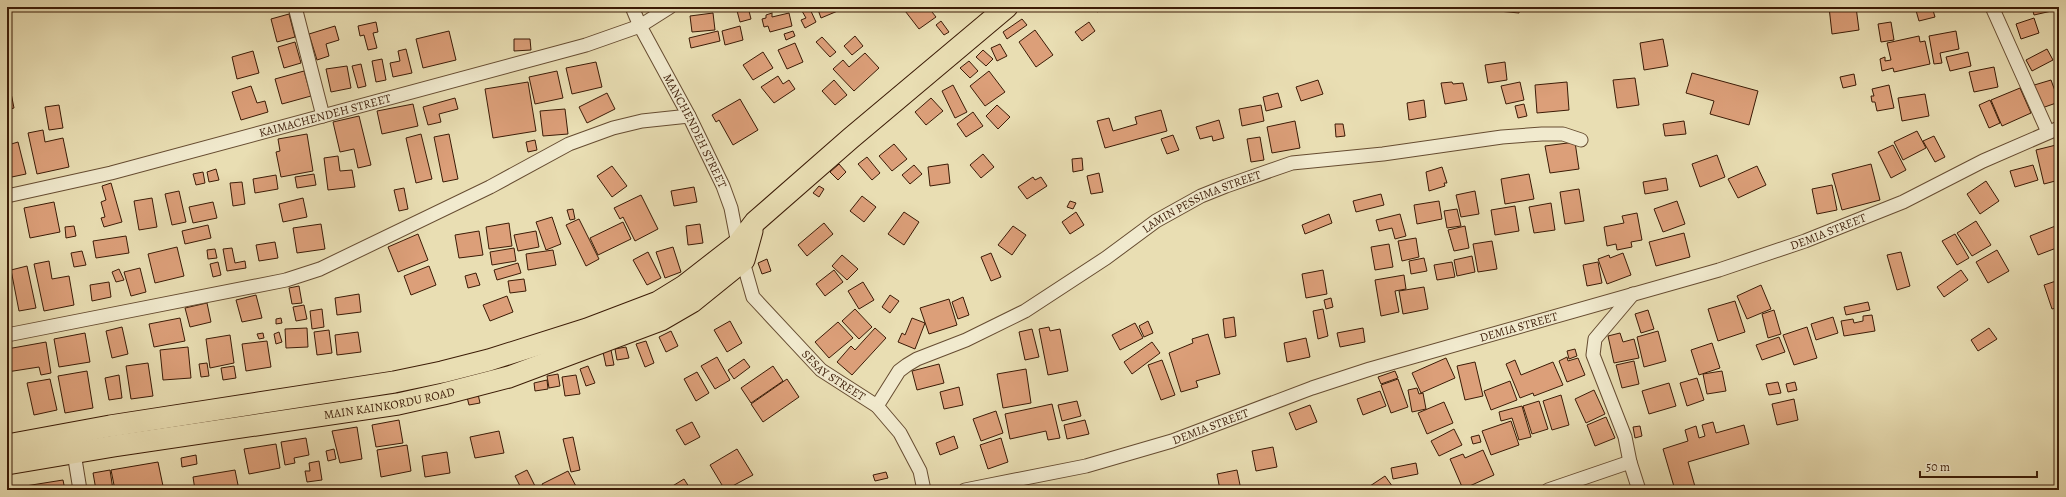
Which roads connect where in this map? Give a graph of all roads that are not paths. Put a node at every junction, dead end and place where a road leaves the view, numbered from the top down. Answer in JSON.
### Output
{"nodes":[{"id":1,"x":295,"y":7,"type":"edge"},
{"id":2,"x":632,"y":7,"type":"edge"},
{"id":3,"x":670,"y":7,"type":"edge"},
{"id":4,"x":1007,"y":7,"type":"edge"},
{"id":5,"x":1992,"y":7,"type":"edge"},
{"id":6,"x":640,"y":26,"type":"junction"},
{"id":7,"x":322,"y":116,"type":"junction"},
{"id":8,"x":689,"y":116,"type":"junction"},
{"id":9,"x":2053,"y":130,"type":"edge"},
{"id":10,"x":1581,"y":140,"type":"dead end"},
{"id":11,"x":7,"y":196,"type":"edge"},
{"id":12,"x":741,"y":252,"type":"junction"},
{"id":13,"x":1633,"y":294,"type":"junction"},
{"id":14,"x":7,"y":335,"type":"edge"},
{"id":15,"x":394,"y":382,"type":"junction"},
{"id":16,"x":398,"y":404,"type":"junction"},
{"id":17,"x":877,"y":406,"type":"junction"},
{"id":18,"x":112,"y":436,"type":"junction"},
{"id":19,"x":7,"y":445,"type":"edge"},
{"id":20,"x":74,"y":453,"type":"junction"},
{"id":21,"x":1630,"y":462,"type":"junction"},
{"id":22,"x":7,"y":464,"type":"edge"},
{"id":23,"x":80,"y":490,"type":"edge"},
{"id":24,"x":924,"y":490,"type":"edge"},
{"id":25,"x":965,"y":490,"type":"edge"},
{"id":26,"x":1548,"y":490,"type":"edge"},
{"id":27,"x":1639,"y":490,"type":"edge"}],
"edges":[{"from":1,"to":7,"type":"street"},
{"from":2,"to":6,"type":"street","name":"MANCHENDEH STREET"},
{"from":3,"to":6,"type":"street","name":"KAIMACHENDEH STREET"},
{"from":4,"to":12,"type":"main road"},
{"from":5,"to":9,"type":"street"},
{"from":6,"to":7,"type":"street","name":"KAIMACHENDEH STREET"},
{"from":6,"to":8,"type":"street","name":"MANCHENDEH STREET"},
{"from":7,"to":11,"type":"street","name":"KAIMACHENDEH STREET"},
{"from":8,"to":12,"type":"street","name":"MANCHENDEH STREET"},
{"from":8,"to":14,"type":"street"},
{"from":9,"to":13,"type":"street","name":"DEMIA STREET"},
{"from":10,"to":17,"type":"street","name":"LAMIN PESSIMA STREET"},
{"from":12,"to":15,"type":"main road"},
{"from":12,"to":16,"type":"main road","name":"MAIN KAINKORDU ROAD"},
{"from":12,"to":17,"type":"street","name":"SESAY STREET"},
{"from":13,"to":21,"type":"street"},
{"from":13,"to":25,"type":"street","name":"DEMIA STREET"},
{"from":15,"to":16,"type":"main road"},
{"from":15,"to":18,"type":"main road"},
{"from":16,"to":18,"type":"main road","name":"MAIN KAINKORDU ROAD"},
{"from":17,"to":24,"type":"street","name":"SESAY STREET"},
{"from":18,"to":19,"type":"main road"},
{"from":18,"to":20,"type":"main road","name":"MAIN KAINKORDU ROAD"},
{"from":20,"to":22,"type":"main road","name":"MAIN KAINKORDU ROAD"},
{"from":20,"to":23,"type":"street"},
{"from":21,"to":26,"type":"street"},
{"from":21,"to":27,"type":"street"}]}
